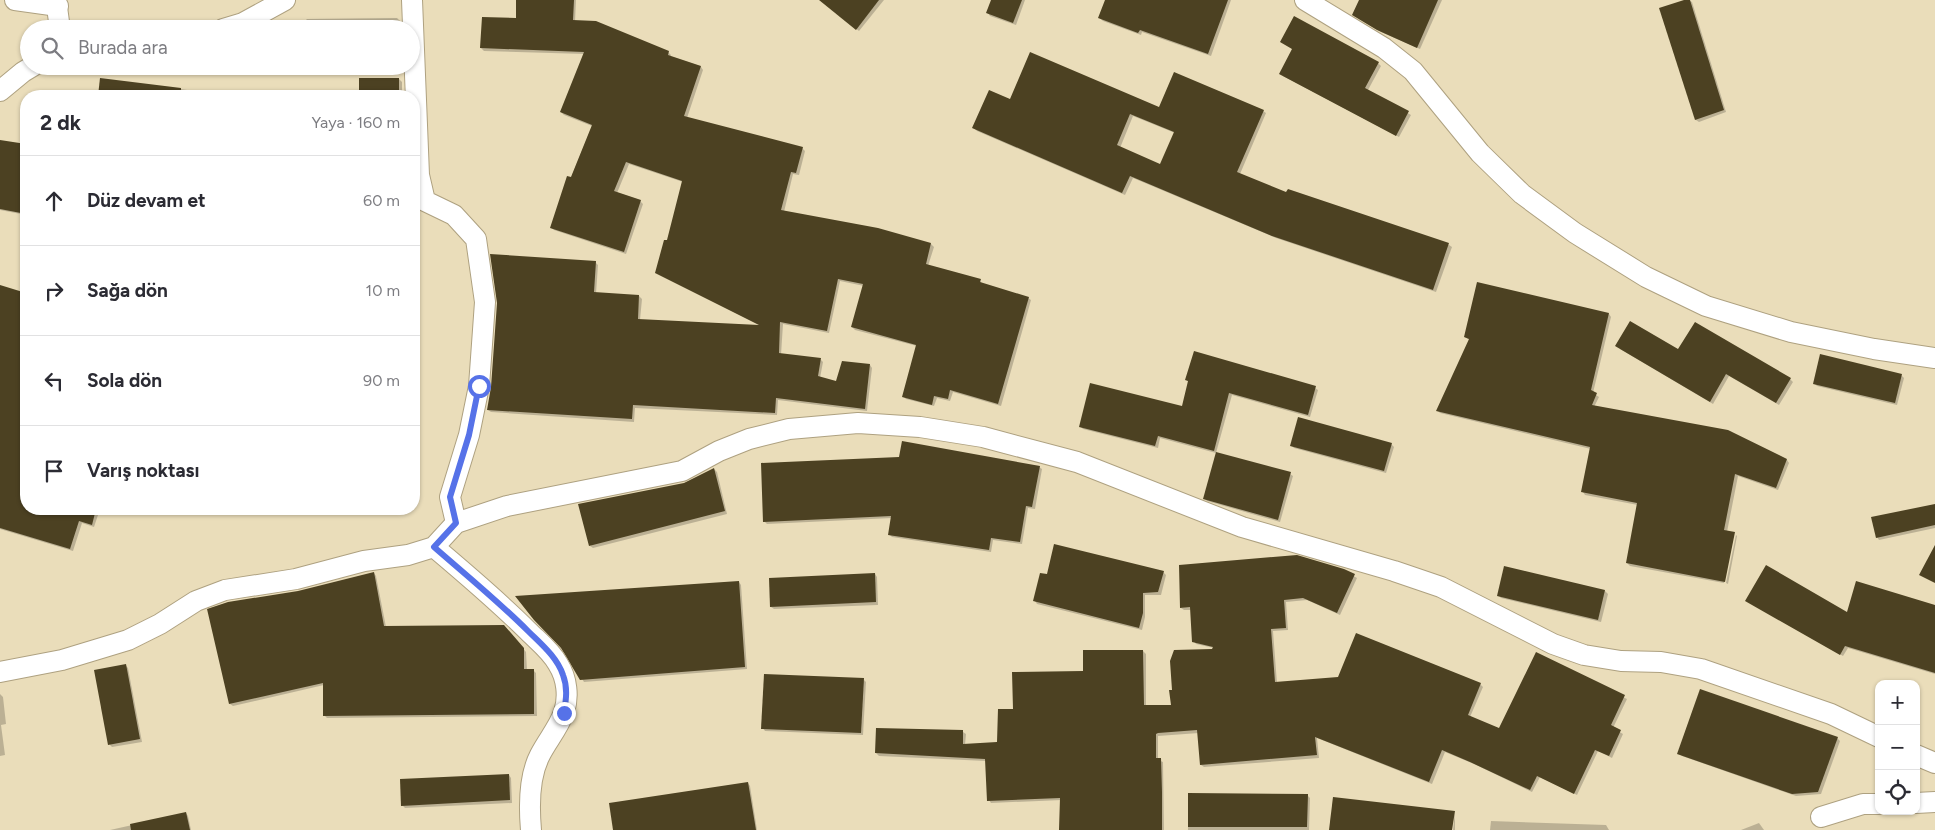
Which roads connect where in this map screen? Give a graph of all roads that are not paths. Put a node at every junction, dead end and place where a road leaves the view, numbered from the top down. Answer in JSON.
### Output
{"nodes":[{"id":1,"x":15,"y":0,"type":"edge"},
{"id":2,"x":285,"y":0,"type":"edge"},
{"id":3,"x":412,"y":0,"type":"edge"},
{"id":4,"x":1305,"y":0,"type":"edge"},
{"id":5,"x":58,"y":15,"type":"edge"},
{"id":6,"x":248,"y":20,"type":"edge"},
{"id":7,"x":413,"y":20,"type":"edge"},
{"id":8,"x":20,"y":74,"type":"edge"},
{"id":9,"x":415,"y":75,"type":"edge"},
{"id":10,"x":415,"y":90,"type":"edge"},
{"id":11,"x":0,"y":91,"type":"edge"},
{"id":12,"x":420,"y":183,"type":"edge"},
{"id":13,"x":1935,"y":358,"type":"edge"},
{"id":14,"x":456,"y":523,"type":"junction"},
{"id":15,"x":434,"y":547,"type":"junction"},
{"id":16,"x":0,"y":672,"type":"edge"},
{"id":17,"x":1875,"y":735,"type":"edge"},
{"id":18,"x":1920,"y":757,"type":"edge"},
{"id":19,"x":1935,"y":763,"type":"edge"},
{"id":20,"x":1935,"y":802,"type":"edge"},
{"id":21,"x":1920,"y":803,"type":"edge"},
{"id":22,"x":1875,"y":804,"type":"edge"},
{"id":23,"x":1822,"y":817,"type":"dead end"},
{"id":24,"x":531,"y":830,"type":"edge"}],
"edges":[{"from":1,"to":5,"type":"street"},
{"from":2,"to":6,"type":"street"},
{"from":3,"to":7,"type":"street"},
{"from":4,"to":13,"type":"street"},
{"from":8,"to":11,"type":"street"},
{"from":9,"to":10,"type":"street"},
{"from":12,"to":14,"type":"street"},
{"from":14,"to":15,"type":"street"},
{"from":14,"to":17,"type":"street"},
{"from":15,"to":16,"type":"street"},
{"from":15,"to":24,"type":"street"},
{"from":18,"to":19,"type":"street"},
{"from":20,"to":21,"type":"street"},
{"from":22,"to":23,"type":"street"}]}
